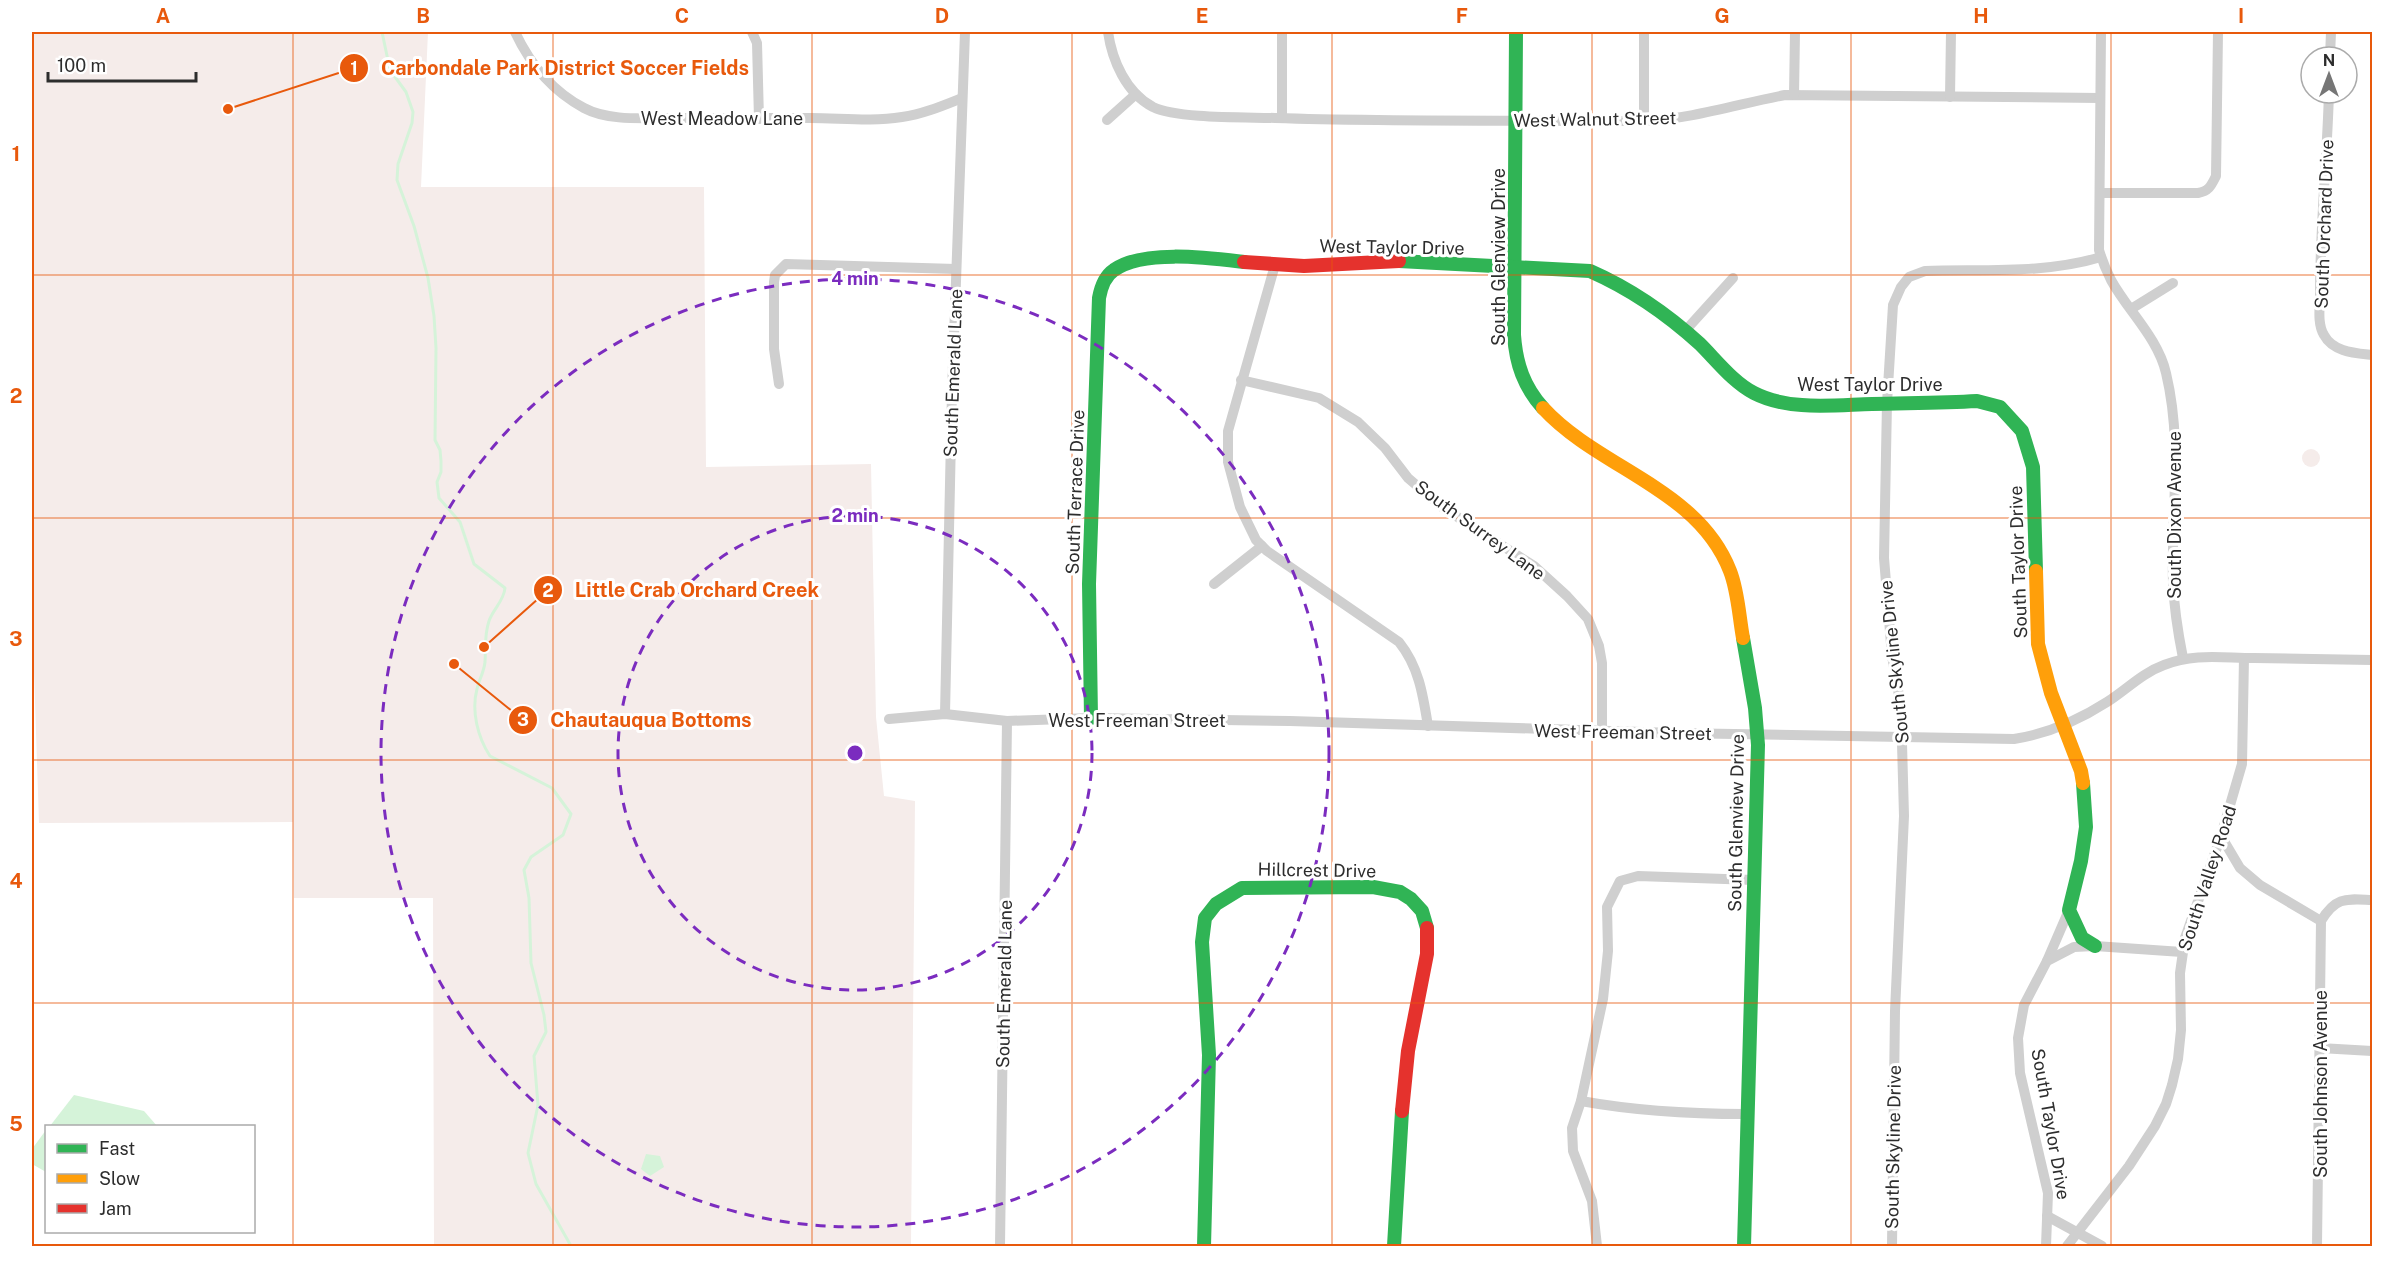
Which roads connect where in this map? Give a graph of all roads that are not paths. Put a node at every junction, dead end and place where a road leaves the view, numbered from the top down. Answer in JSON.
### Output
{"nodes":[{"id":1,"x":515,"y":32,"type":"edge"},
{"id":2,"x":752,"y":32,"type":"edge"},
{"id":3,"x":965,"y":32,"type":"edge"},
{"id":4,"x":1108,"y":32,"type":"edge"},
{"id":5,"x":1282,"y":32,"type":"edge"},
{"id":6,"x":1516,"y":32,"type":"edge"},
{"id":7,"x":1644,"y":32,"type":"edge"},
{"id":8,"x":1795,"y":32,"type":"edge"},
{"id":9,"x":1951,"y":32,"type":"edge"},
{"id":10,"x":2101,"y":32,"type":"edge"},
{"id":11,"x":2218,"y":32,"type":"edge"},
{"id":12,"x":1136,"y":94,"type":"junction"},
{"id":13,"x":1794,"y":94,"type":"junction"},
{"id":14,"x":962,"y":98,"type":"junction"},
{"id":15,"x":1950,"y":98,"type":"junction"},
{"id":16,"x":2100,"y":98,"type":"junction"},
{"id":17,"x":2328,"y":105,"type":"edge"},
{"id":18,"x":1282,"y":118,"type":"junction"},
{"id":19,"x":759,"y":119,"type":"junction"},
{"id":20,"x":1107,"y":120,"type":"dead end"},
{"id":21,"x":1516,"y":120,"type":"junction"},
{"id":22,"x":1644,"y":121,"type":"junction"},
{"id":23,"x":2100,"y":193,"type":"junction"},
{"id":24,"x":2101,"y":257,"type":"junction"},
{"id":25,"x":1275,"y":265,"type":"junction"},
{"id":26,"x":1514,"y":268,"type":"junction"},
{"id":27,"x":956,"y":269,"type":"junction"},
{"id":28,"x":1112,"y":270,"type":"joint"},
{"id":29,"x":1733,"y":278,"type":"dead end"},
{"id":30,"x":2173,"y":283,"type":"dead end"},
{"id":31,"x":2131,"y":309,"type":"junction"},
{"id":32,"x":1685,"y":331,"type":"junction"},
{"id":33,"x":2373,"y":355,"type":"edge"},
{"id":34,"x":1241,"y":380,"type":"junction"},
{"id":35,"x":779,"y":384,"type":"dead end"},
{"id":36,"x":1887,"y":404,"type":"junction"},
{"id":37,"x":2030,"y":458,"type":"joint"},
{"id":38,"x":1262,"y":546,"type":"junction"},
{"id":39,"x":1214,"y":584,"type":"dead end"},
{"id":40,"x":2183,"y":658,"type":"junction"},
{"id":41,"x":2244,"y":658,"type":"junction"},
{"id":42,"x":2373,"y":660,"type":"edge"},
{"id":43,"x":945,"y":714,"type":"junction"},
{"id":44,"x":1091,"y":718,"type":"junction"},
{"id":45,"x":889,"y":719,"type":"dead end"},
{"id":46,"x":1007,"y":721,"type":"junction"},
{"id":47,"x":2065,"y":724,"type":"junction"},
{"id":48,"x":1428,"y":726,"type":"junction"},
{"id":49,"x":1602,"y":731,"type":"junction"},
{"id":50,"x":1758,"y":734,"type":"junction"},
{"id":51,"x":1902,"y":739,"type":"junction"},
{"id":52,"x":2221,"y":836,"type":"junction"},
{"id":53,"x":1754,"y":880,"type":"junction"},
{"id":54,"x":2373,"y":900,"type":"edge"},
{"id":55,"x":2069,"y":910,"type":"junction"},
{"id":56,"x":2321,"y":921,"type":"junction"},
{"id":57,"x":2095,"y":946,"type":"junction"},
{"id":58,"x":2182,"y":952,"type":"junction"},
{"id":59,"x":2047,"y":961,"type":"junction"},
{"id":60,"x":2320,"y":1048,"type":"junction"},
{"id":61,"x":2373,"y":1051,"type":"edge"},
{"id":62,"x":1581,"y":1101,"type":"junction"},
{"id":63,"x":1745,"y":1114,"type":"junction"},
{"id":64,"x":2047,"y":1216,"type":"junction"},
{"id":65,"x":2077,"y":1233,"type":"junction"},
{"id":66,"x":1000,"y":1246,"type":"edge"},
{"id":67,"x":1204,"y":1246,"type":"edge"},
{"id":68,"x":1394,"y":1246,"type":"edge"},
{"id":69,"x":1597,"y":1246,"type":"edge"},
{"id":70,"x":1744,"y":1246,"type":"edge"},
{"id":71,"x":1892,"y":1246,"type":"edge"},
{"id":72,"x":2046,"y":1246,"type":"edge"},
{"id":73,"x":2067,"y":1246,"type":"edge"},
{"id":74,"x":2102,"y":1246,"type":"edge"},
{"id":75,"x":2317,"y":1246,"type":"edge"}],
"edges":[{"from":1,"to":19,"type":"street","name":"West Meadow Lane"},
{"from":2,"to":19,"type":"street"},
{"from":3,"to":14,"type":"street","name":"South Emerald Lane"},
{"from":4,"to":12,"type":"street"},
{"from":5,"to":18,"type":"street"},
{"from":6,"to":21,"type":"street","name":"South Glenview Drive"},
{"from":7,"to":22,"type":"street"},
{"from":8,"to":13,"type":"street"},
{"from":9,"to":15,"type":"street"},
{"from":10,"to":16,"type":"street","name":"South Dixon Avenue"},
{"from":11,"to":23,"type":"street"},
{"from":12,"to":18,"type":"street","name":"West Walnut Street"},
{"from":12,"to":20,"type":"street"},
{"from":13,"to":15,"type":"street","name":"West Walnut Street"},
{"from":13,"to":22,"type":"street","name":"West Walnut Street"},
{"from":14,"to":19,"type":"street","name":"West Meadow Lane"},
{"from":14,"to":27,"type":"street","name":"South Emerald Lane"},
{"from":15,"to":16,"type":"street","name":"West Walnut Street"},
{"from":16,"to":23,"type":"street","name":"South Dixon Avenue"},
{"from":17,"to":33,"type":"street","name":"South Orchard Drive"},
{"from":18,"to":21,"type":"street","name":"West Walnut Street"},
{"from":21,"to":22,"type":"street","name":"West Walnut Street"},
{"from":21,"to":26,"type":"street","name":"South Glenview Drive"},
{"from":23,"to":24,"type":"street","name":"South Dixon Avenue"},
{"from":24,"to":31,"type":"street","name":"South Dixon Avenue"},
{"from":24,"to":36,"type":"street","name":"South Skyline Drive"},
{"from":25,"to":26,"type":"street","name":"West Taylor Drive"},
{"from":25,"to":28,"type":"street","name":"West Taylor Drive"},
{"from":25,"to":34,"type":"street"},
{"from":26,"to":32,"type":"street","name":"West Taylor Drive"},
{"from":26,"to":50,"type":"street","name":"South Glenview Drive"},
{"from":27,"to":35,"type":"street"},
{"from":27,"to":43,"type":"street","name":"South Emerald Lane"},
{"from":28,"to":44,"type":"street","name":"South Terrace Drive"},
{"from":29,"to":32,"type":"street"},
{"from":30,"to":31,"type":"street"},
{"from":31,"to":40,"type":"street","name":"South Dixon Avenue"},
{"from":32,"to":36,"type":"street","name":"West Taylor Drive"},
{"from":34,"to":38,"type":"street"},
{"from":34,"to":49,"type":"street","name":"South Surrey Lane"},
{"from":36,"to":37,"type":"street","name":"West Taylor Drive"},
{"from":36,"to":51,"type":"street","name":"South Skyline Drive"},
{"from":37,"to":47,"type":"street","name":"South Taylor Drive"},
{"from":38,"to":39,"type":"street"},
{"from":38,"to":48,"type":"street"},
{"from":40,"to":41,"type":"street","name":"West Freeman Street"},
{"from":40,"to":47,"type":"street","name":"West Freeman Street"},
{"from":41,"to":42,"type":"street","name":"West Freeman Street"},
{"from":41,"to":52,"type":"street","name":"South Valley Road"},
{"from":43,"to":45,"type":"street","name":"West Freeman Street"},
{"from":43,"to":46,"type":"street","name":"West Freeman Street"},
{"from":44,"to":46,"type":"street","name":"West Freeman Street"},
{"from":44,"to":48,"type":"street","name":"West Freeman Street"},
{"from":46,"to":66,"type":"street","name":"South Emerald Lane"},
{"from":47,"to":51,"type":"street","name":"West Freeman Street"},
{"from":47,"to":55,"type":"street","name":"South Taylor Drive"},
{"from":48,"to":49,"type":"street","name":"West Freeman Street"},
{"from":49,"to":50,"type":"street","name":"West Freeman Street"},
{"from":50,"to":51,"type":"street","name":"West Freeman Street"},
{"from":50,"to":53,"type":"street","name":"South Glenview Drive"},
{"from":51,"to":71,"type":"street","name":"South Skyline Drive"},
{"from":52,"to":56,"type":"street"},
{"from":52,"to":58,"type":"street","name":"South Valley Road"},
{"from":53,"to":62,"type":"street"},
{"from":53,"to":63,"type":"street","name":"South Glenview Drive"},
{"from":54,"to":56,"type":"street"},
{"from":55,"to":57,"type":"street"},
{"from":55,"to":59,"type":"street","name":"South Taylor Drive"},
{"from":56,"to":60,"type":"street","name":"South Johnson Avenue"},
{"from":57,"to":58,"type":"street"},
{"from":57,"to":59,"type":"street"},
{"from":58,"to":65,"type":"street","name":"South Valley Road"},
{"from":59,"to":64,"type":"street","name":"South Taylor Drive"},
{"from":60,"to":61,"type":"street"},
{"from":60,"to":75,"type":"street","name":"South Johnson Avenue"},
{"from":62,"to":63,"type":"street"},
{"from":62,"to":69,"type":"street"},
{"from":63,"to":70,"type":"street","name":"South Glenview Drive"},
{"from":64,"to":65,"type":"street"},
{"from":64,"to":72,"type":"street","name":"South Taylor Drive"},
{"from":65,"to":73,"type":"street","name":"South Valley Road"},
{"from":65,"to":74,"type":"street"},
{"from":67,"to":68,"type":"street","name":"Hillcrest Drive"}]}
